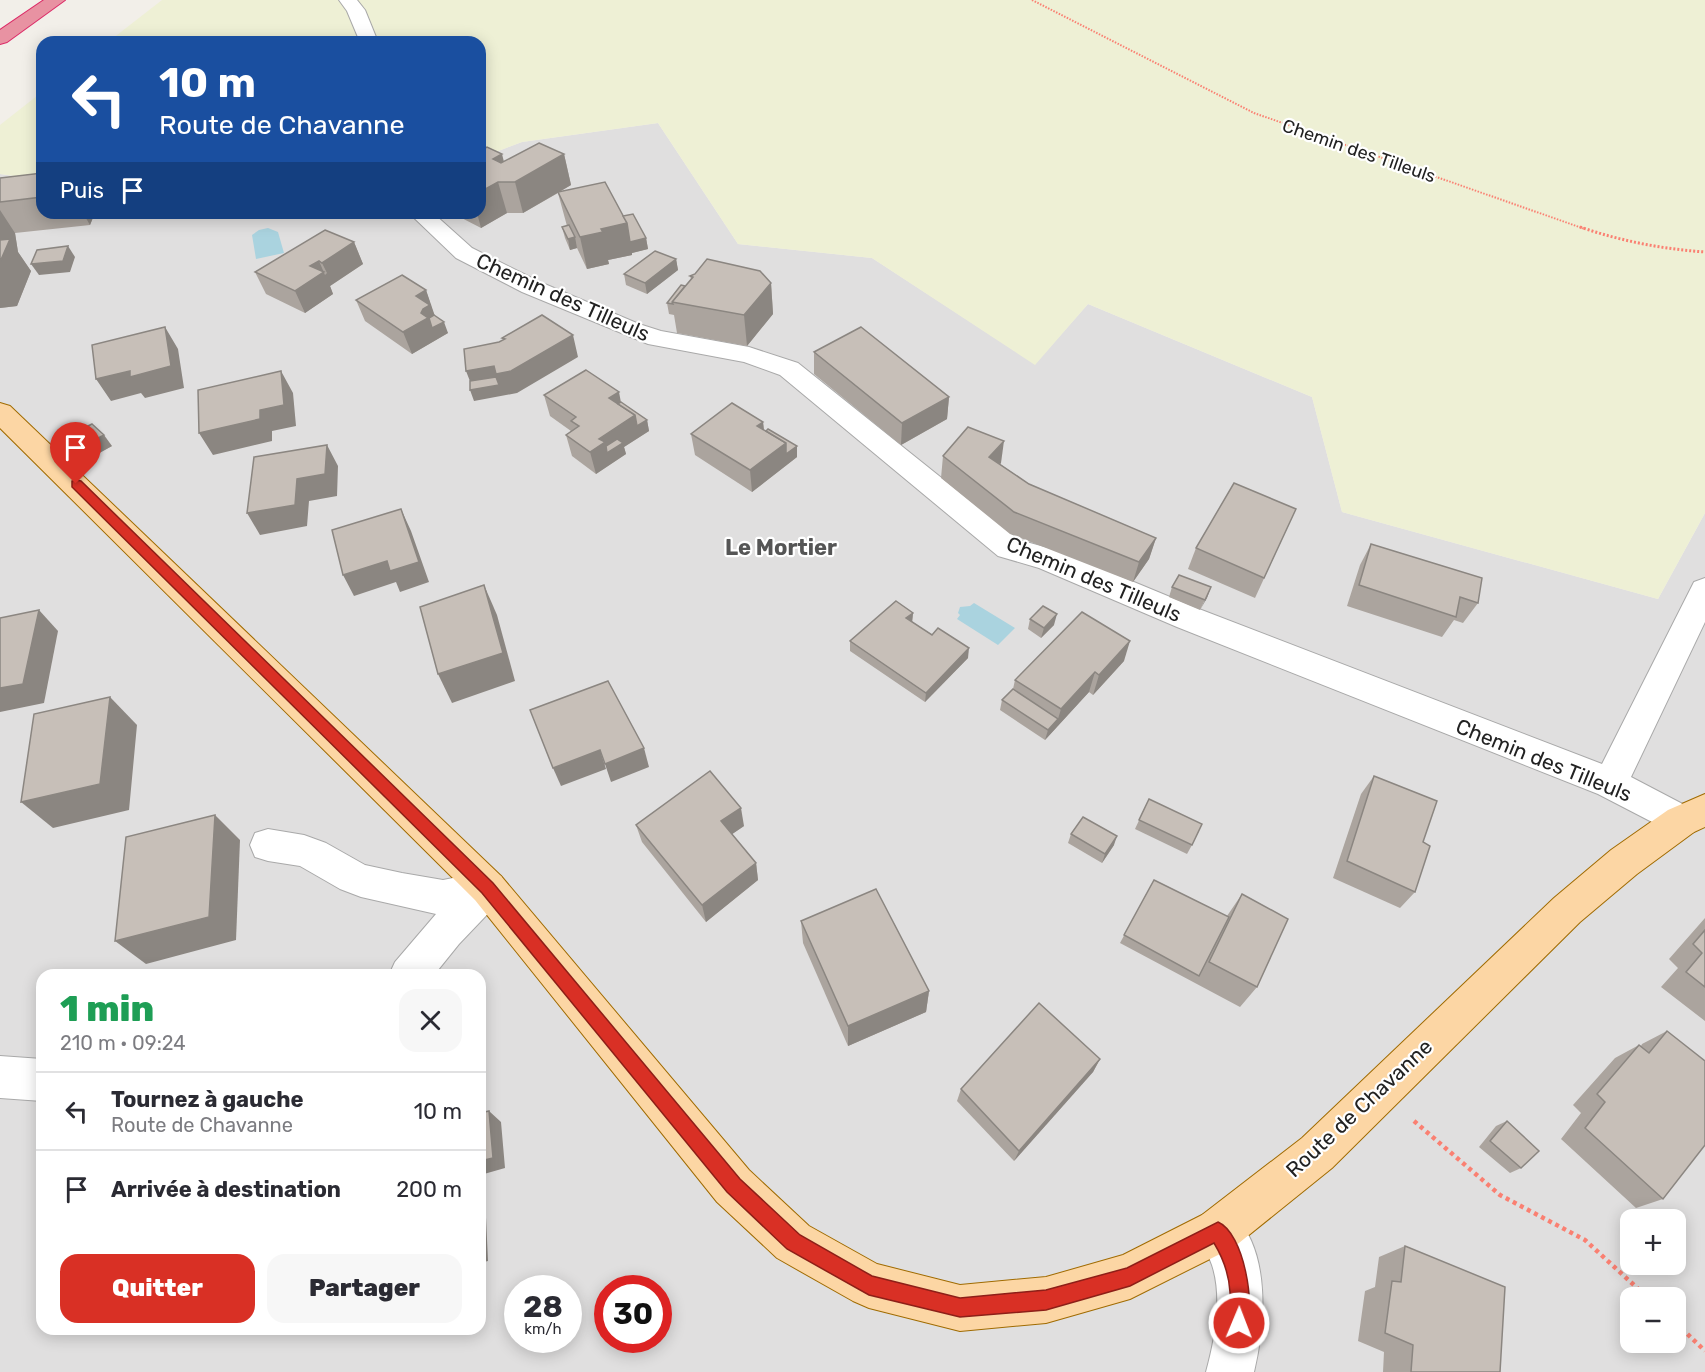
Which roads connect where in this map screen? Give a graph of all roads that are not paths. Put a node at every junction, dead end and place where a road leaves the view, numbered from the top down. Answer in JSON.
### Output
{"nodes":[{"id":1,"x":56,"y":0,"type":"edge"},
{"id":2,"x":348,"y":0,"type":"edge"},
{"id":3,"x":367,"y":36,"type":"edge"},
{"id":4,"x":0,"y":38,"type":"edge"},
{"id":5,"x":427,"y":219,"type":"edge"},
{"id":6,"x":0,"y":412,"type":"edge"},
{"id":7,"x":1705,"y":590,"type":"edge"},
{"id":8,"x":1610,"y":783,"type":"junction"},
{"id":9,"x":1693,"y":815,"type":"edge"},
{"id":10,"x":268,"y":845,"type":"dead end"},
{"id":11,"x":488,"y":888,"type":"junction"},
{"id":12,"x":415,"y":969,"type":"edge"},
{"id":13,"x":0,"y":1077,"type":"edge"},
{"id":14,"x":36,"y":1080,"type":"edge"},
{"id":15,"x":1218,"y":1231,"type":"junction"},
{"id":16,"x":1230,"y":1372,"type":"edge"}],
"edges":[{"from":1,"to":4,"type":"highway"},
{"from":2,"to":3,"type":"street"},
{"from":5,"to":8,"type":"street","name":"Chemin des Tilleuls"},
{"from":6,"to":11,"type":"main road","name":"Route de Chavanne"},
{"from":7,"to":8,"type":"street"},
{"from":8,"to":9,"type":"street","name":"Chemin des Tilleuls"},
{"from":9,"to":15,"type":"main road","name":"Route de Chavanne"},
{"from":10,"to":11,"type":"street"},
{"from":11,"to":12,"type":"street"},
{"from":11,"to":15,"type":"main road","name":"Route de Chavanne"},
{"from":13,"to":14,"type":"street"},
{"from":15,"to":16,"type":"street"}]}
